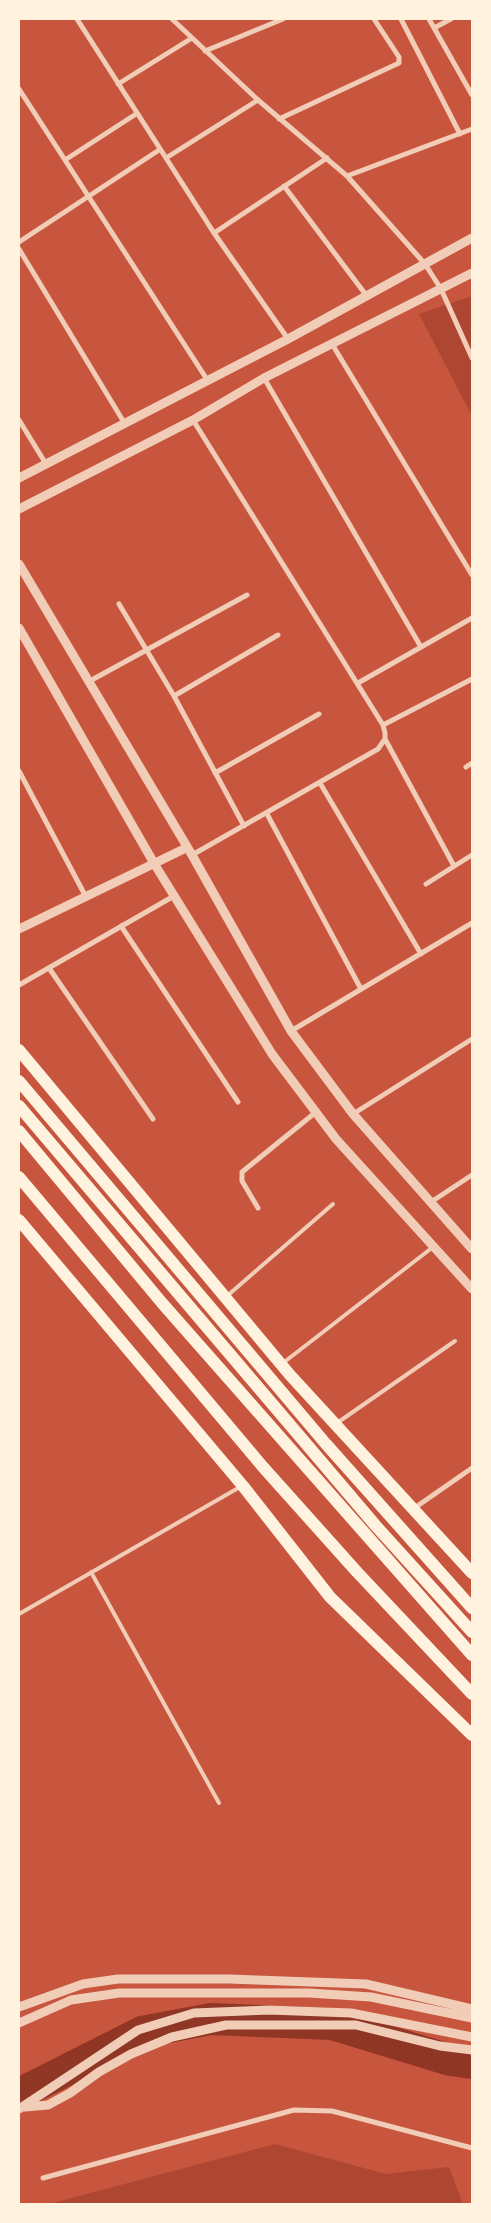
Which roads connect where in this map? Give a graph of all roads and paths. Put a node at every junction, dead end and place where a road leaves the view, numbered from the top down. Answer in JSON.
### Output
{"nodes":[{"id":1,"x":77,"y":19,"type":"edge"},
{"id":2,"x":172,"y":19,"type":"edge"},
{"id":3,"x":283,"y":19,"type":"edge"},
{"id":4,"x":374,"y":19,"type":"edge"},
{"id":5,"x":401,"y":19,"type":"edge"},
{"id":6,"x":428,"y":19,"type":"edge"},
{"id":7,"x":452,"y":19,"type":"edge"},
{"id":8,"x":434,"y":28,"type":"junction"},
{"id":9,"x":192,"y":38,"type":"junction"},
{"id":10,"x":204,"y":51,"type":"junction"},
{"id":11,"x":118,"y":84,"type":"junction"},
{"id":12,"x":19,"y":90,"type":"edge"},
{"id":13,"x":472,"y":95,"type":"edge"},
{"id":14,"x":258,"y":100,"type":"junction"},
{"id":15,"x":136,"y":114,"type":"junction"},
{"id":16,"x":279,"y":119,"type":"junction"},
{"id":17,"x":472,"y":129,"type":"edge"},
{"id":18,"x":460,"y":134,"type":"junction"},
{"id":19,"x":159,"y":150,"type":"junction"},
{"id":20,"x":166,"y":158,"type":"junction"},
{"id":21,"x":327,"y":158,"type":"junction"},
{"id":22,"x":65,"y":160,"type":"junction"},
{"id":23,"x":347,"y":176,"type":"junction"},
{"id":24,"x":284,"y":186,"type":"junction"},
{"id":25,"x":88,"y":196,"type":"junction"},
{"id":26,"x":214,"y":233,"type":"junction"},
{"id":27,"x":472,"y":238,"type":"edge"},
{"id":28,"x":19,"y":242,"type":"edge"},
{"id":29,"x":19,"y":249,"type":"edge"},
{"id":30,"x":425,"y":264,"type":"junction"},
{"id":31,"x":472,"y":273,"type":"edge"},
{"id":32,"x":441,"y":289,"type":"junction"},
{"id":33,"x":366,"y":295,"type":"junction"},
{"id":34,"x":288,"y":338,"type":"junction"},
{"id":35,"x":332,"y":344,"type":"junction"},
{"id":36,"x":472,"y":358,"type":"edge"},
{"id":37,"x":264,"y":378,"type":"junction"},
{"id":38,"x":208,"y":381,"type":"junction"},
{"id":39,"x":19,"y":420,"type":"edge"},
{"id":40,"x":193,"y":420,"type":"junction"},
{"id":41,"x":125,"y":424,"type":"junction"},
{"id":42,"x":46,"y":464,"type":"junction"},
{"id":43,"x":19,"y":478,"type":"edge"},
{"id":44,"x":19,"y":509,"type":"edge"},
{"id":45,"x":19,"y":564,"type":"edge"},
{"id":46,"x":472,"y":575,"type":"edge"},
{"id":47,"x":247,"y":595,"type":"dead end"},
{"id":48,"x":119,"y":604,"type":"dead end"},
{"id":49,"x":472,"y":618,"type":"edge"},
{"id":50,"x":19,"y":628,"type":"edge"},
{"id":51,"x":278,"y":634,"type":"dead end"},
{"id":52,"x":421,"y":648,"type":"junction"},
{"id":53,"x":148,"y":650,"type":"junction"},
{"id":54,"x":472,"y":678,"type":"edge"},
{"id":55,"x":88,"y":682,"type":"junction"},
{"id":56,"x":358,"y":683,"type":"junction"},
{"id":57,"x":174,"y":696,"type":"junction"},
{"id":58,"x":319,"y":714,"type":"dead end"},
{"id":59,"x":383,"y":725,"type":"junction"},
{"id":60,"x":385,"y":739,"type":"junction"},
{"id":61,"x":472,"y":763,"type":"edge"},
{"id":62,"x":466,"y":767,"type":"dead end"},
{"id":63,"x":19,"y":771,"type":"edge"},
{"id":64,"x":216,"y":773,"type":"junction"},
{"id":65,"x":320,"y":783,"type":"junction"},
{"id":66,"x":267,"y":814,"type":"junction"},
{"id":67,"x":244,"y":826,"type":"junction"},
{"id":68,"x":189,"y":852,"type":"junction"},
{"id":69,"x":472,"y":855,"type":"edge"},
{"id":70,"x":155,"y":865,"type":"junction"},
{"id":71,"x":454,"y":866,"type":"junction"},
{"id":72,"x":426,"y":884,"type":"dead end"},
{"id":73,"x":174,"y":896,"type":"junction"},
{"id":74,"x":86,"y":897,"type":"junction"},
{"id":75,"x":472,"y":923,"type":"edge"},
{"id":76,"x":121,"y":926,"type":"junction"},
{"id":77,"x":19,"y":930,"type":"edge"},
{"id":78,"x":421,"y":954,"type":"junction"},
{"id":79,"x":49,"y":968,"type":"junction"},
{"id":80,"x":19,"y":985,"type":"edge"},
{"id":81,"x":361,"y":989,"type":"junction"},
{"id":82,"x":291,"y":1031,"type":"junction"},
{"id":83,"x":472,"y":1039,"type":"edge"},
{"id":84,"x":19,"y":1050,"type":"edge"},
{"id":85,"x":19,"y":1080,"type":"edge"},
{"id":86,"x":238,"y":1102,"type":"dead end"},
{"id":87,"x":19,"y":1106,"type":"edge"},
{"id":88,"x":316,"y":1112,"type":"junction"},
{"id":89,"x":353,"y":1114,"type":"junction"},
{"id":90,"x":153,"y":1119,"type":"dead end"},
{"id":91,"x":19,"y":1131,"type":"edge"},
{"id":92,"x":472,"y":1174,"type":"edge"},
{"id":93,"x":19,"y":1177,"type":"edge"},
{"id":94,"x":431,"y":1202,"type":"junction"},
{"id":95,"x":333,"y":1204,"type":"dead end"},
{"id":96,"x":258,"y":1208,"type":"dead end"},
{"id":97,"x":19,"y":1220,"type":"edge"},
{"id":98,"x":433,"y":1247,"type":"junction"},
{"id":99,"x":472,"y":1249,"type":"edge"},
{"id":100,"x":472,"y":1289,"type":"edge"},
{"id":101,"x":225,"y":1297,"type":"junction"},
{"id":102,"x":455,"y":1341,"type":"dead end"},
{"id":103,"x":281,"y":1365,"type":"junction"},
{"id":104,"x":335,"y":1425,"type":"junction"},
{"id":105,"x":472,"y":1468,"type":"edge"},
{"id":106,"x":243,"y":1486,"type":"junction"},
{"id":107,"x":412,"y":1509,"type":"junction"},
{"id":108,"x":91,"y":1572,"type":"junction"},
{"id":109,"x":472,"y":1573,"type":"edge"},
{"id":110,"x":472,"y":1608,"type":"edge"},
{"id":111,"x":19,"y":1614,"type":"edge"},
{"id":112,"x":472,"y":1632,"type":"edge"},
{"id":113,"x":472,"y":1655,"type":"edge"},
{"id":114,"x":472,"y":1694,"type":"edge"},
{"id":115,"x":472,"y":1735,"type":"edge"},
{"id":116,"x":219,"y":1803,"type":"dead end"},
{"id":117,"x":19,"y":2007,"type":"edge"},
{"id":118,"x":472,"y":2009,"type":"edge"},
{"id":119,"x":472,"y":2018,"type":"edge"},
{"id":120,"x":19,"y":2024,"type":"edge"},
{"id":121,"x":472,"y":2037,"type":"edge"},
{"id":122,"x":472,"y":2050,"type":"edge"},
{"id":123,"x":20,"y":2108,"type":"edge"},
{"id":124,"x":472,"y":2148,"type":"edge"},
{"id":125,"x":43,"y":2178,"type":"dead end"}],
"edges":[{"from":1,"to":11,"type":"street"},
{"from":2,"to":9,"type":"street"},
{"from":3,"to":10,"type":"street"},
{"from":4,"to":16,"type":"street"},
{"from":5,"to":18,"type":"street"},
{"from":6,"to":8,"type":"street"},
{"from":7,"to":8,"type":"street"},
{"from":8,"to":13,"type":"street"},
{"from":9,"to":10,"type":"street"},
{"from":9,"to":11,"type":"street"},
{"from":10,"to":14,"type":"street"},
{"from":11,"to":15,"type":"street"},
{"from":12,"to":22,"type":"street"},
{"from":14,"to":16,"type":"street"},
{"from":14,"to":20,"type":"street"},
{"from":15,"to":19,"type":"street"},
{"from":15,"to":22,"type":"street"},
{"from":16,"to":21,"type":"street"},
{"from":17,"to":18,"type":"street"},
{"from":18,"to":23,"type":"street"},
{"from":19,"to":20,"type":"street"},
{"from":19,"to":25,"type":"street"},
{"from":20,"to":26,"type":"street"},
{"from":21,"to":23,"type":"street"},
{"from":21,"to":24,"type":"street"},
{"from":22,"to":25,"type":"street"},
{"from":23,"to":30,"type":"street"},
{"from":24,"to":26,"type":"street"},
{"from":24,"to":33,"type":"street"},
{"from":25,"to":28,"type":"street"},
{"from":25,"to":38,"type":"street"},
{"from":26,"to":34,"type":"street"},
{"from":27,"to":30,"type":"street"},
{"from":29,"to":41,"type":"street"},
{"from":30,"to":32,"type":"street"},
{"from":30,"to":33,"type":"street"},
{"from":31,"to":32,"type":"street"},
{"from":32,"to":35,"type":"street"},
{"from":32,"to":36,"type":"street"},
{"from":33,"to":34,"type":"street"},
{"from":34,"to":38,"type":"street"},
{"from":35,"to":37,"type":"street"},
{"from":35,"to":46,"type":"street"},
{"from":37,"to":40,"type":"street"},
{"from":37,"to":52,"type":"street"},
{"from":38,"to":41,"type":"street"},
{"from":39,"to":42,"type":"street"},
{"from":40,"to":44,"type":"street"},
{"from":40,"to":56,"type":"street"},
{"from":41,"to":42,"type":"street"},
{"from":42,"to":43,"type":"street"},
{"from":45,"to":55,"type":"street"},
{"from":47,"to":53,"type":"street"},
{"from":48,"to":53,"type":"street"},
{"from":49,"to":52,"type":"street"},
{"from":50,"to":70,"type":"street"},
{"from":51,"to":57,"type":"street"},
{"from":52,"to":56,"type":"street"},
{"from":53,"to":55,"type":"street"},
{"from":53,"to":57,"type":"street"},
{"from":54,"to":59,"type":"street"},
{"from":55,"to":68,"type":"street"},
{"from":56,"to":59,"type":"street"},
{"from":57,"to":64,"type":"street"},
{"from":58,"to":64,"type":"street"},
{"from":59,"to":60,"type":"street"},
{"from":60,"to":65,"type":"street"},
{"from":60,"to":71,"type":"street"},
{"from":61,"to":62,"type":"street"},
{"from":63,"to":74,"type":"street"},
{"from":64,"to":67,"type":"street"},
{"from":65,"to":66,"type":"street"},
{"from":65,"to":78,"type":"street"},
{"from":66,"to":67,"type":"street"},
{"from":66,"to":81,"type":"street"},
{"from":67,"to":68,"type":"street"},
{"from":68,"to":70,"type":"street"},
{"from":68,"to":82,"type":"street"},
{"from":69,"to":71,"type":"street"},
{"from":70,"to":73,"type":"street"},
{"from":70,"to":74,"type":"street"},
{"from":71,"to":72,"type":"street"},
{"from":73,"to":76,"type":"street"},
{"from":73,"to":88,"type":"street"},
{"from":74,"to":77,"type":"street"},
{"from":75,"to":78,"type":"street"},
{"from":76,"to":79,"type":"street"},
{"from":76,"to":86,"type":"street"},
{"from":78,"to":81,"type":"street"},
{"from":79,"to":80,"type":"street"},
{"from":79,"to":90,"type":"street"},
{"from":81,"to":82,"type":"street"},
{"from":82,"to":89,"type":"street"},
{"from":83,"to":89,"type":"street"},
{"from":84,"to":101,"type":"main road"},
{"from":85,"to":110,"type":"main road"},
{"from":87,"to":112,"type":"main road"},
{"from":88,"to":96,"type":"street"},
{"from":88,"to":98,"type":"street"},
{"from":89,"to":94,"type":"street"},
{"from":91,"to":113,"type":"main road"},
{"from":92,"to":94,"type":"street"},
{"from":93,"to":114,"type":"main road"},
{"from":94,"to":99,"type":"street"},
{"from":95,"to":101,"type":"lane"},
{"from":97,"to":106,"type":"main road"},
{"from":98,"to":100,"type":"street"},
{"from":98,"to":103,"type":"lane"},
{"from":101,"to":103,"type":"main road"},
{"from":102,"to":104,"type":"lane"},
{"from":103,"to":104,"type":"main road"},
{"from":104,"to":107,"type":"main road"},
{"from":105,"to":107,"type":"street"},
{"from":106,"to":108,"type":"lane"},
{"from":106,"to":115,"type":"main road"},
{"from":107,"to":109,"type":"main road"},
{"from":108,"to":111,"type":"lane"},
{"from":108,"to":116,"type":"lane"},
{"from":117,"to":118,"type":"street"},
{"from":119,"to":120,"type":"street"},
{"from":121,"to":123,"type":"street"},
{"from":122,"to":123,"type":"street"},
{"from":124,"to":125,"type":"street"}]}
